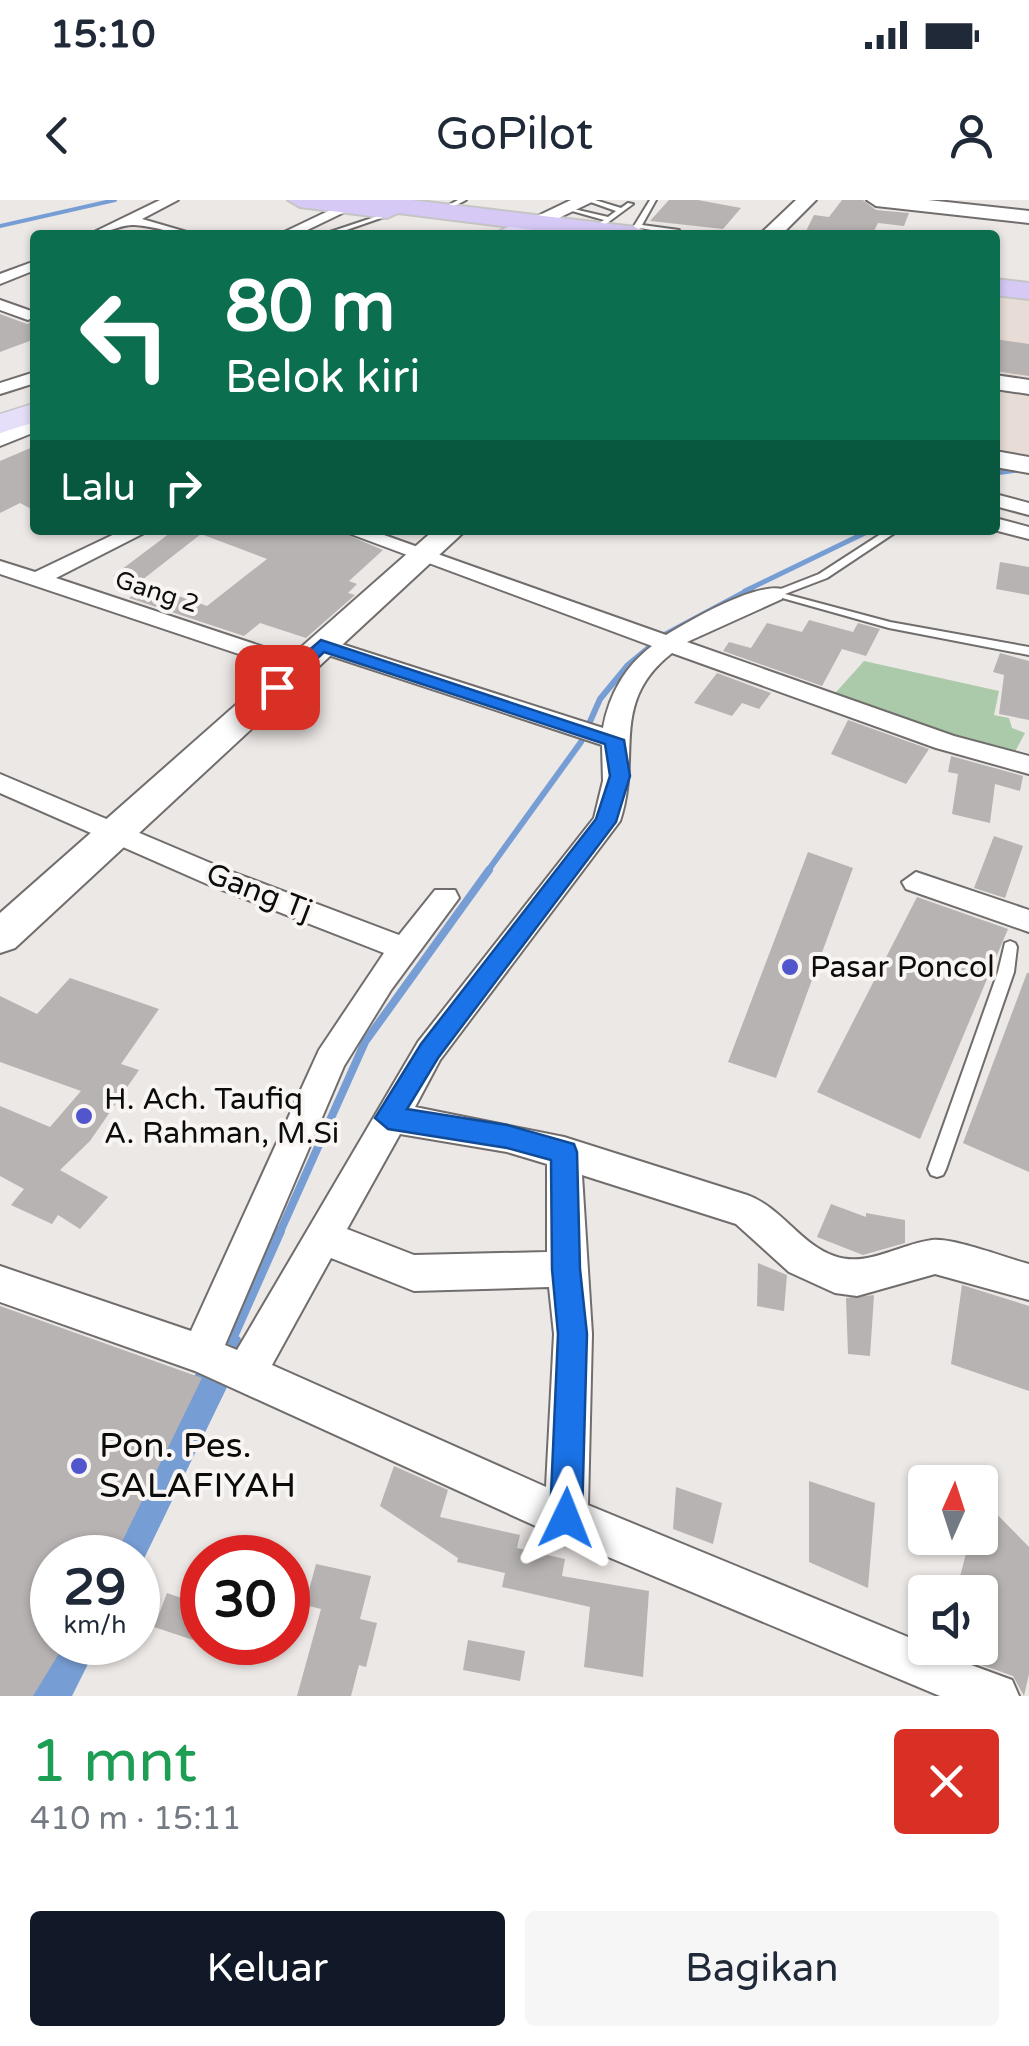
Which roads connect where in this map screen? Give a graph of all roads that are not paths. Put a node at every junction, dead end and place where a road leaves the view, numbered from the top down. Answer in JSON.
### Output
{"nodes":[{"id":1,"x":171,"y":200,"type":"edge"},
{"id":2,"x":300,"y":200,"type":"edge"},
{"id":3,"x":615,"y":200,"type":"edge"},
{"id":4,"x":653,"y":200,"type":"edge"},
{"id":5,"x":807,"y":200,"type":"edge"},
{"id":6,"x":876,"y":200,"type":"edge"},
{"id":7,"x":580,"y":203,"type":"edge"},
{"id":8,"x":451,"y":204,"type":"edge"},
{"id":9,"x":405,"y":206,"type":"edge"},
{"id":10,"x":982,"y":206,"type":"edge"},
{"id":11,"x":347,"y":212,"type":"edge"},
{"id":12,"x":1029,"y":217,"type":"edge"},
{"id":13,"x":127,"y":219,"type":"junction"},
{"id":14,"x":618,"y":221,"type":"edge"},
{"id":15,"x":507,"y":229,"type":"edge"},
{"id":16,"x":104,"y":230,"type":"edge"},
{"id":17,"x":170,"y":230,"type":"edge"},
{"id":18,"x":298,"y":230,"type":"edge"},
{"id":19,"x":329,"y":230,"type":"edge"},
{"id":20,"x":671,"y":230,"type":"edge"},
{"id":21,"x":774,"y":230,"type":"edge"},
{"id":22,"x":30,"y":268,"type":"edge"},
{"id":23,"x":2,"y":278,"type":"edge"},
{"id":24,"x":30,"y":285,"type":"edge"},
{"id":25,"x":1000,"y":285,"type":"edge"},
{"id":26,"x":1029,"y":288,"type":"edge"},
{"id":27,"x":0,"y":305,"type":"edge"},
{"id":28,"x":28,"y":315,"type":"dead end"},
{"id":29,"x":30,"y":379,"type":"edge"},
{"id":30,"x":1000,"y":383,"type":"edge"},
{"id":31,"x":1029,"y":387,"type":"edge"},
{"id":32,"x":0,"y":389,"type":"edge"},
{"id":33,"x":30,"y":427,"type":"edge"},
{"id":34,"x":0,"y":440,"type":"edge"},
{"id":35,"x":1000,"y":501,"type":"edge"},
{"id":36,"x":1029,"y":508,"type":"edge"},
{"id":37,"x":1000,"y":525,"type":"edge"},
{"id":38,"x":1029,"y":532,"type":"edge"},
{"id":39,"x":130,"y":535,"type":"edge"},
{"id":40,"x":365,"y":535,"type":"edge"},
{"id":41,"x":445,"y":535,"type":"edge"},
{"id":42,"x":886,"y":535,"type":"edge"},
{"id":43,"x":424,"y":554,"type":"junction"},
{"id":44,"x":0,"y":566,"type":"edge"},
{"id":45,"x":35,"y":580,"type":"junction"},
{"id":46,"x":774,"y":594,"type":"junction"},
{"id":47,"x":665,"y":644,"type":"junction"},
{"id":48,"x":1029,"y":652,"type":"edge"},
{"id":49,"x":310,"y":656,"type":"junction"},
{"id":50,"x":605,"y":737,"type":"junction"},
{"id":51,"x":1029,"y":765,"type":"edge"},
{"id":52,"x":0,"y":783,"type":"edge"},
{"id":53,"x":115,"y":831,"type":"junction"},
{"id":54,"x":916,"y":882,"type":"dead end"},
{"id":55,"x":445,"y":898,"type":"dead end"},
{"id":56,"x":1029,"y":921,"type":"edge"},
{"id":57,"x":0,"y":937,"type":"edge"},
{"id":58,"x":1010,"y":947,"type":"dead end"},
{"id":59,"x":405,"y":949,"type":"junction"},
{"id":60,"x":388,"y":1118,"type":"junction"},
{"id":61,"x":564,"y":1152,"type":"junction"},
{"id":62,"x":937,"y":1169,"type":"dead end"},
{"id":63,"x":323,"y":1237,"type":"junction"},
{"id":64,"x":566,"y":1269,"type":"junction"},
{"id":65,"x":1029,"y":1282,"type":"edge"},
{"id":66,"x":0,"y":1284,"type":"edge"},
{"id":67,"x":202,"y":1354,"type":"junction"},
{"id":68,"x":245,"y":1373,"type":"junction"},
{"id":69,"x":566,"y":1518,"type":"junction"},
{"id":70,"x":996,"y":1696,"type":"edge"}],
"edges":[{"from":1,"to":13,"type":"street"},
{"from":2,"to":11,"type":"highway"},
{"from":3,"to":14,"type":"lane"},
{"from":4,"to":14,"type":"lane"},
{"from":5,"to":21,"type":"street"},
{"from":6,"to":10,"type":"street"},
{"from":7,"to":14,"type":"lane"},
{"from":7,"to":14,"type":"lane"},
{"from":7,"to":15,"type":"street"},
{"from":8,"to":9,"type":"highway"},
{"from":8,"to":15,"type":"highway"},
{"from":9,"to":11,"type":"highway"},
{"from":9,"to":15,"type":"highway"},
{"from":10,"to":12,"type":"street"},
{"from":11,"to":18,"type":"street"},
{"from":11,"to":19,"type":"lane"},
{"from":13,"to":16,"type":"street"},
{"from":13,"to":17,"type":"street"},
{"from":14,"to":15,"type":"highway"},
{"from":14,"to":20,"type":"lane"},
{"from":22,"to":23,"type":"street"},
{"from":23,"to":24,"type":"street"},
{"from":25,"to":26,"type":"highway"},
{"from":27,"to":28,"type":"street"},
{"from":29,"to":32,"type":"street"},
{"from":30,"to":31,"type":"street"},
{"from":33,"to":34,"type":"street"},
{"from":35,"to":36,"type":"street"},
{"from":37,"to":38,"type":"street"},
{"from":39,"to":45,"type":"street"},
{"from":40,"to":43,"type":"street"},
{"from":41,"to":43,"type":"street"},
{"from":42,"to":46,"type":"lane"},
{"from":43,"to":47,"type":"street"},
{"from":43,"to":49,"type":"street"},
{"from":44,"to":45,"type":"street","name":"Gang 2"},
{"from":45,"to":49,"type":"street","name":"Gang 2"},
{"from":46,"to":47,"type":"street"},
{"from":46,"to":48,"type":"lane"},
{"from":47,"to":50,"type":"street"},
{"from":47,"to":51,"type":"street"},
{"from":49,"to":50,"type":"street","name":"Gang 2"},
{"from":49,"to":53,"type":"street"},
{"from":50,"to":60,"type":"street"},
{"from":52,"to":53,"type":"street","name":"Gang Tj"},
{"from":53,"to":57,"type":"street"},
{"from":53,"to":59,"type":"street","name":"Gang Tj"},
{"from":54,"to":56,"type":"street"},
{"from":55,"to":59,"type":"street"},
{"from":58,"to":62,"type":"lane"},
{"from":59,"to":67,"type":"street"},
{"from":60,"to":61,"type":"street"},
{"from":60,"to":63,"type":"street"},
{"from":61,"to":64,"type":"street"},
{"from":61,"to":65,"type":"street"},
{"from":63,"to":64,"type":"street"},
{"from":63,"to":68,"type":"street"},
{"from":64,"to":69,"type":"street"},
{"from":66,"to":67,"type":"street"},
{"from":67,"to":68,"type":"street"},
{"from":68,"to":69,"type":"street"},
{"from":69,"to":70,"type":"street"}]}
